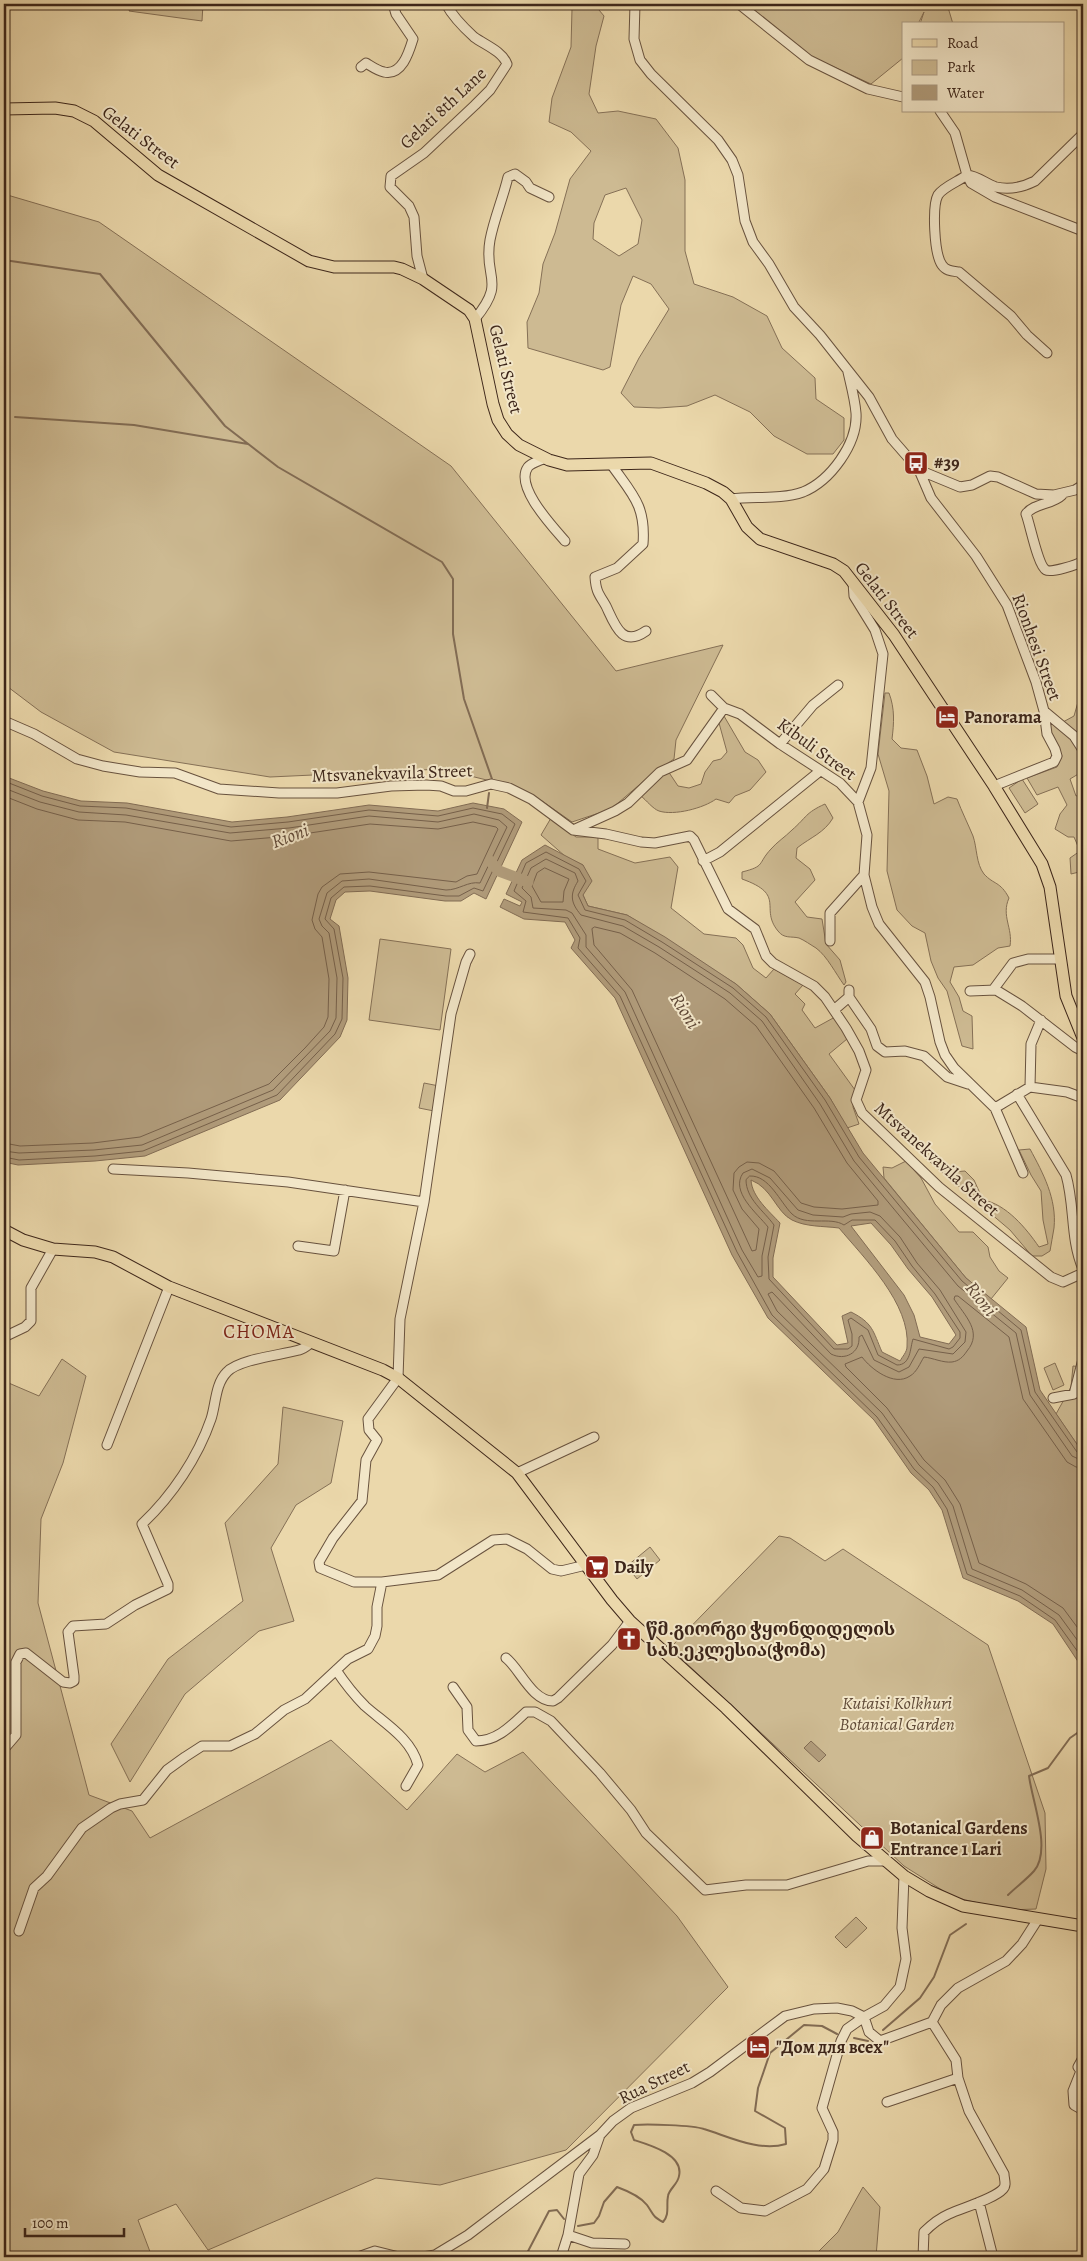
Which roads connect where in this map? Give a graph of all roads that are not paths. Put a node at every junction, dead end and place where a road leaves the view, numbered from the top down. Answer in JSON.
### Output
{"nodes":[{"id":1,"x":392,"y":4,"type":"edge"},
{"id":2,"x":446,"y":4,"type":"edge"},
{"id":3,"x":635,"y":4,"type":"edge"},
{"id":4,"x":739,"y":4,"type":"edge"},
{"id":5,"x":361,"y":67,"type":"dead end"},
{"id":6,"x":902,"y":97,"type":"edge"},
{"id":7,"x":4,"y":109,"type":"edge"},
{"id":8,"x":941,"y":112,"type":"edge"},
{"id":9,"x":1083,"y":134,"type":"edge"},
{"id":10,"x":967,"y":175,"type":"junction"},
{"id":11,"x":549,"y":197,"type":"dead end"},
{"id":12,"x":1083,"y":231,"type":"edge"},
{"id":13,"x":424,"y":279,"type":"junction"},
{"id":14,"x":475,"y":319,"type":"junction"},
{"id":15,"x":1047,"y":353,"type":"dead end"},
{"id":16,"x":848,"y":369,"type":"junction"},
{"id":17,"x":545,"y":458,"type":"junction"},
{"id":18,"x":611,"y":464,"type":"junction"},
{"id":19,"x":919,"y":470,"type":"junction"},
{"id":20,"x":1083,"y":486,"type":"edge"},
{"id":21,"x":1065,"y":493,"type":"junction"},
{"id":22,"x":731,"y":499,"type":"junction"},
{"id":23,"x":565,"y":541,"type":"dead end"},
{"id":24,"x":1083,"y":562,"type":"edge"},
{"id":25,"x":853,"y":582,"type":"junction"},
{"id":26,"x":646,"y":632,"type":"dead end"},
{"id":27,"x":838,"y":685,"type":"dead end"},
{"id":28,"x":711,"y":694,"type":"dead end"},
{"id":29,"x":724,"y":708,"type":"junction"},
{"id":30,"x":1044,"y":711,"type":"junction"},
{"id":31,"x":4,"y":721,"type":"edge"},
{"id":32,"x":780,"y":744,"type":"junction"},
{"id":33,"x":1083,"y":750,"type":"edge"},
{"id":34,"x":820,"y":771,"type":"junction"},
{"id":35,"x":994,"y":786,"type":"junction"},
{"id":36,"x":858,"y":802,"type":"junction"},
{"id":37,"x":573,"y":830,"type":"junction"},
{"id":38,"x":703,"y":861,"type":"junction"},
{"id":39,"x":864,"y":875,"type":"junction"},
{"id":40,"x":830,"y":940,"type":"dead end"},
{"id":41,"x":470,"y":954,"type":"dead end"},
{"id":42,"x":1061,"y":959,"type":"junction"},
{"id":43,"x":993,"y":990,"type":"junction"},
{"id":44,"x":970,"y":991,"type":"dead end"},
{"id":45,"x":834,"y":1010,"type":"junction"},
{"id":46,"x":1041,"y":1020,"type":"junction"},
{"id":47,"x":1083,"y":1038,"type":"edge"},
{"id":48,"x":1083,"y":1051,"type":"edge"},
{"id":49,"x":971,"y":1085,"type":"junction"},
{"id":50,"x":1030,"y":1087,"type":"junction"},
{"id":51,"x":1016,"y":1094,"type":"junction"},
{"id":52,"x":1083,"y":1098,"type":"edge"},
{"id":53,"x":994,"y":1108,"type":"junction"},
{"id":54,"x":114,"y":1169,"type":"dead end"},
{"id":55,"x":1023,"y":1173,"type":"dead end"},
{"id":56,"x":345,"y":1190,"type":"junction"},
{"id":57,"x":424,"y":1202,"type":"junction"},
{"id":58,"x":4,"y":1230,"type":"edge"},
{"id":59,"x":298,"y":1246,"type":"dead end"},
{"id":60,"x":54,"y":1249,"type":"junction"},
{"id":61,"x":1082,"y":1273,"type":"edge"},
{"id":62,"x":169,"y":1287,"type":"junction"},
{"id":63,"x":4,"y":1337,"type":"edge"},
{"id":64,"x":312,"y":1342,"type":"junction"},
{"id":65,"x":1083,"y":1359,"type":"edge"},
{"id":66,"x":398,"y":1378,"type":"junction"},
{"id":67,"x":1053,"y":1398,"type":"dead end"},
{"id":68,"x":594,"y":1437,"type":"dead end"},
{"id":69,"x":108,"y":1445,"type":"dead end"},
{"id":70,"x":517,"y":1473,"type":"junction"},
{"id":71,"x":586,"y":1565,"type":"junction"},
{"id":72,"x":382,"y":1582,"type":"junction"},
{"id":73,"x":630,"y":1621,"type":"junction"},
{"id":74,"x":506,"y":1658,"type":"dead end"},
{"id":75,"x":336,"y":1670,"type":"junction"},
{"id":76,"x":452,"y":1687,"type":"dead end"},
{"id":77,"x":4,"y":1749,"type":"edge"},
{"id":78,"x":406,"y":1786,"type":"dead end"},
{"id":79,"x":886,"y":1861,"type":"junction"},
{"id":80,"x":904,"y":1876,"type":"junction"},
{"id":81,"x":1038,"y":1918,"type":"junction"},
{"id":82,"x":1083,"y":1926,"type":"edge"},
{"id":83,"x":20,"y":1931,"type":"dead end"},
{"id":84,"x":864,"y":2018,"type":"junction"},
{"id":85,"x":932,"y":2022,"type":"junction"},
{"id":86,"x":1083,"y":2058,"type":"edge"},
{"id":87,"x":958,"y":2078,"type":"junction"},
{"id":88,"x":887,"y":2102,"type":"dead end"},
{"id":89,"x":1083,"y":2110,"type":"edge"},
{"id":90,"x":600,"y":2135,"type":"junction"},
{"id":91,"x":716,"y":2191,"type":"dead end"},
{"id":92,"x":979,"y":2202,"type":"junction"},
{"id":93,"x":568,"y":2235,"type":"junction"},
{"id":94,"x":625,"y":2244,"type":"dead end"},
{"id":95,"x":358,"y":2257,"type":"edge"},
{"id":96,"x":399,"y":2257,"type":"edge"},
{"id":97,"x":423,"y":2257,"type":"edge"},
{"id":98,"x":561,"y":2257,"type":"edge"},
{"id":99,"x":922,"y":2257,"type":"edge"},
{"id":100,"x":993,"y":2257,"type":"edge"}],
"edges":[{"from":1,"to":5,"type":"street"},
{"from":2,"to":13,"type":"street","name":"Gelati 8th Lane"},
{"from":3,"to":16,"type":"street"},
{"from":4,"to":6,"type":"street"},
{"from":7,"to":13,"type":"main road","name":"Gelati Street"},
{"from":8,"to":10,"type":"street"},
{"from":9,"to":10,"type":"street"},
{"from":10,"to":12,"type":"street"},
{"from":10,"to":15,"type":"street"},
{"from":11,"to":14,"type":"street"},
{"from":13,"to":14,"type":"main road","name":"Gelati Street"},
{"from":14,"to":17,"type":"main road","name":"Gelati Street"},
{"from":16,"to":19,"type":"street"},
{"from":16,"to":22,"type":"street"},
{"from":17,"to":18,"type":"main road","name":"Gelati Street"},
{"from":17,"to":23,"type":"street"},
{"from":18,"to":22,"type":"main road","name":"Gelati Street"},
{"from":18,"to":26,"type":"street"},
{"from":19,"to":21,"type":"street"},
{"from":19,"to":30,"type":"street","name":"Rionhesi Street"},
{"from":20,"to":21,"type":"street"},
{"from":21,"to":24,"type":"street"},
{"from":22,"to":25,"type":"main road","name":"Gelati Street"},
{"from":25,"to":35,"type":"main road","name":"Gelati Street"},
{"from":25,"to":36,"type":"street"},
{"from":27,"to":32,"type":"street"},
{"from":28,"to":29,"type":"street"},
{"from":29,"to":32,"type":"street","name":"Kibuli Street"},
{"from":29,"to":37,"type":"street"},
{"from":30,"to":33,"type":"street"},
{"from":30,"to":35,"type":"street","name":"Rionhesi Street"},
{"from":31,"to":37,"type":"street","name":"Mtsvanekvavila Street"},
{"from":32,"to":34,"type":"street","name":"Kibuli Street"},
{"from":34,"to":36,"type":"street","name":"Kibuli Street"},
{"from":34,"to":38,"type":"street"},
{"from":35,"to":42,"type":"main road","name":"Gelati Street"},
{"from":36,"to":39,"type":"street","name":"Kibuli Street"},
{"from":37,"to":38,"type":"street","name":"Mtsvanekvavila Street"},
{"from":38,"to":45,"type":"street","name":"Mtsvanekvavila Street"},
{"from":39,"to":40,"type":"street"},
{"from":39,"to":49,"type":"street","name":"Kibuli Street"},
{"from":41,"to":57,"type":"street"},
{"from":42,"to":43,"type":"street"},
{"from":42,"to":47,"type":"main road","name":"Gelati Street"},
{"from":43,"to":44,"type":"street"},
{"from":43,"to":46,"type":"street"},
{"from":45,"to":49,"type":"street"},
{"from":45,"to":61,"type":"street","name":"Mtsvanekvavila Street"},
{"from":46,"to":48,"type":"street"},
{"from":46,"to":50,"type":"street"},
{"from":49,"to":53,"type":"street","name":"Kibuli Street"},
{"from":50,"to":51,"type":"street"},
{"from":50,"to":52,"type":"street"},
{"from":51,"to":53,"type":"street"},
{"from":51,"to":61,"type":"street"},
{"from":53,"to":55,"type":"street"},
{"from":54,"to":56,"type":"street"},
{"from":56,"to":57,"type":"street"},
{"from":56,"to":59,"type":"street"},
{"from":57,"to":66,"type":"street"},
{"from":58,"to":60,"type":"main road"},
{"from":60,"to":62,"type":"main road"},
{"from":60,"to":63,"type":"street"},
{"from":62,"to":64,"type":"main road"},
{"from":62,"to":69,"type":"street"},
{"from":64,"to":66,"type":"main road"},
{"from":64,"to":77,"type":"street"},
{"from":65,"to":67,"type":"street"},
{"from":66,"to":70,"type":"main road"},
{"from":66,"to":72,"type":"street"},
{"from":68,"to":70,"type":"street"},
{"from":70,"to":71,"type":"main road"},
{"from":71,"to":72,"type":"street"},
{"from":71,"to":73,"type":"main road"},
{"from":72,"to":75,"type":"street"},
{"from":73,"to":74,"type":"street"},
{"from":73,"to":79,"type":"main road"},
{"from":75,"to":78,"type":"street"},
{"from":75,"to":83,"type":"street"},
{"from":76,"to":79,"type":"street"},
{"from":79,"to":80,"type":"main road"},
{"from":80,"to":81,"type":"main road"},
{"from":80,"to":84,"type":"street"},
{"from":81,"to":82,"type":"main road"},
{"from":81,"to":85,"type":"street"},
{"from":84,"to":85,"type":"street"},
{"from":84,"to":90,"type":"street","name":"Rua Street"},
{"from":84,"to":91,"type":"street"},
{"from":85,"to":87,"type":"street"},
{"from":86,"to":89,"type":"street"},
{"from":87,"to":88,"type":"street"},
{"from":87,"to":92,"type":"street"},
{"from":90,"to":93,"type":"street"},
{"from":90,"to":97,"type":"street","name":"Rua Street"},
{"from":92,"to":99,"type":"street"},
{"from":92,"to":100,"type":"street"},
{"from":93,"to":94,"type":"street"},
{"from":93,"to":98,"type":"street"},
{"from":95,"to":96,"type":"street"}]}
